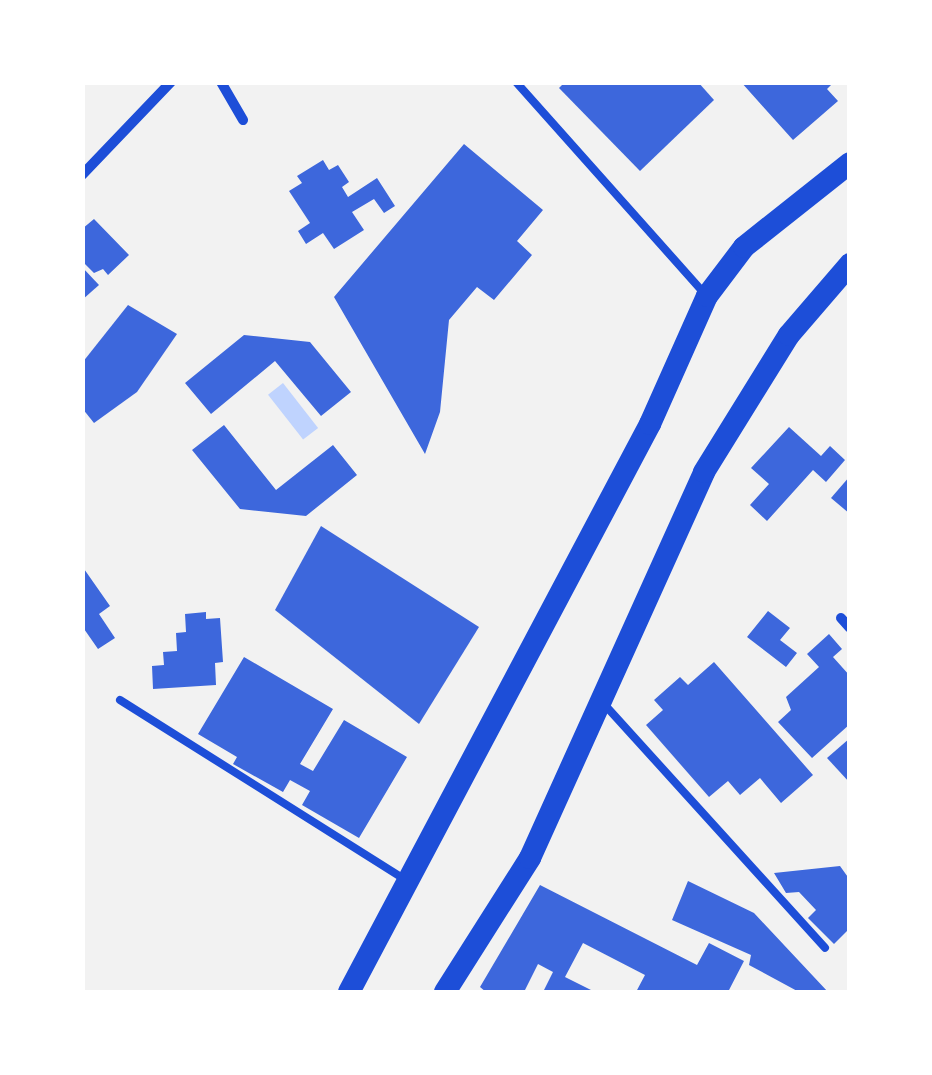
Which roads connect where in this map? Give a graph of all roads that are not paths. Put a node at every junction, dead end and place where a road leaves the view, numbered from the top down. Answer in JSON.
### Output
{"nodes":[{"id":1,"x":171,"y":82,"type":"edge"},
{"id":2,"x":221,"y":82,"type":"edge"},
{"id":3,"x":516,"y":82,"type":"edge"},
{"id":4,"x":242,"y":120,"type":"dead end"},
{"id":5,"x":850,"y":163,"type":"edge"},
{"id":6,"x":82,"y":175,"type":"edge"},
{"id":7,"x":850,"y":264,"type":"edge"},
{"id":8,"x":707,"y":296,"type":"junction"},
{"id":9,"x":840,"y":618,"type":"dead end"},
{"id":10,"x":850,"y":628,"type":"edge"},
{"id":11,"x":120,"y":700,"type":"dead end"},
{"id":12,"x":601,"y":701,"type":"junction"},
{"id":13,"x":408,"y":882,"type":"junction"},
{"id":14,"x":825,"y":948,"type":"dead end"},
{"id":15,"x":349,"y":992,"type":"edge"},
{"id":16,"x":445,"y":992,"type":"edge"}],
"edges":[{"from":1,"to":6,"type":"street"},
{"from":2,"to":4,"type":"street"},
{"from":3,"to":8,"type":"lane"},
{"from":5,"to":8,"type":"main road"},
{"from":7,"to":12,"type":"main road"},
{"from":8,"to":13,"type":"main road"},
{"from":9,"to":10,"type":"street"},
{"from":11,"to":13,"type":"lane"},
{"from":12,"to":14,"type":"lane"},
{"from":12,"to":16,"type":"main road"},
{"from":13,"to":15,"type":"main road"}]}
